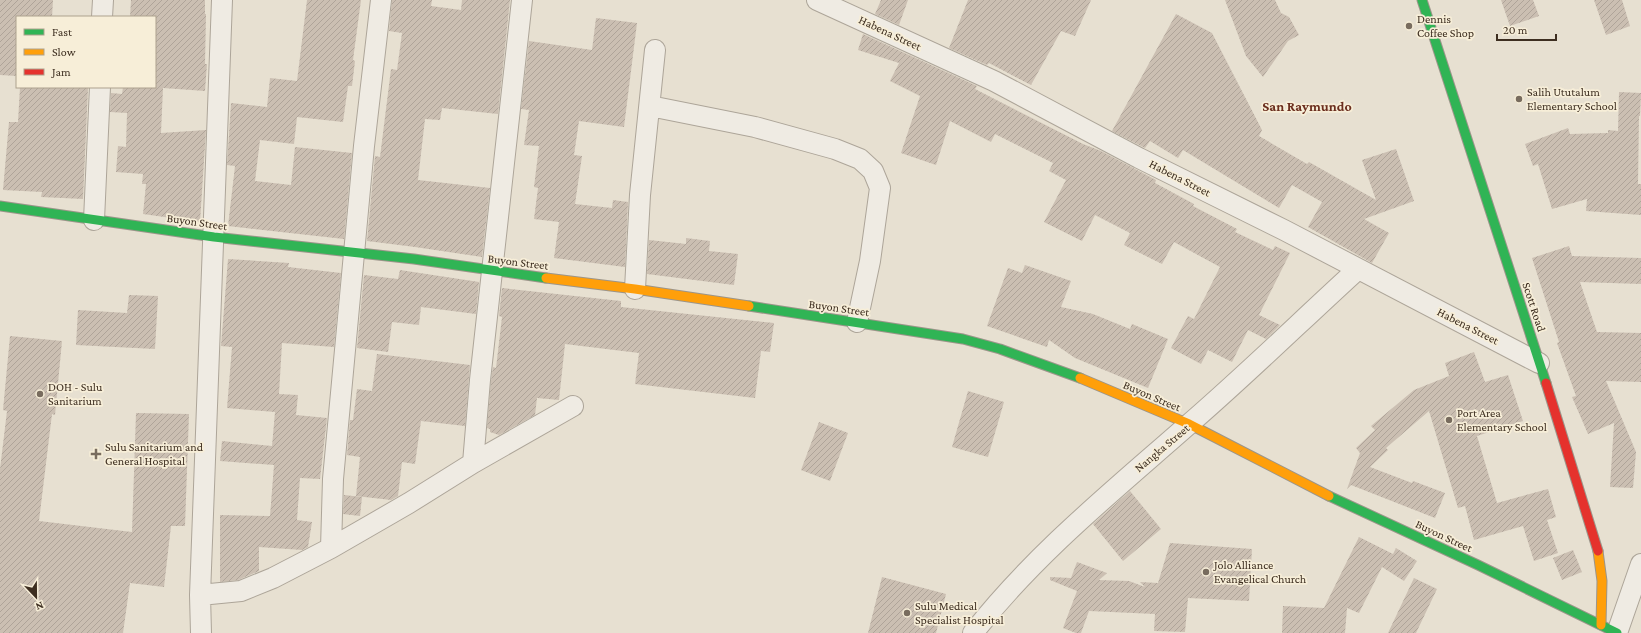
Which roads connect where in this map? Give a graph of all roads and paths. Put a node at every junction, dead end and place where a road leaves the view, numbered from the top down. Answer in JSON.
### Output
{"nodes":[{"id":1,"x":103,"y":0,"type":"edge"},
{"id":2,"x":222,"y":0,"type":"edge"},
{"id":3,"x":381,"y":0,"type":"edge"},
{"id":4,"x":522,"y":0,"type":"edge"},
{"id":5,"x":817,"y":0,"type":"edge"},
{"id":6,"x":1422,"y":0,"type":"edge"},
{"id":7,"x":102,"y":16,"type":"edge"},
{"id":8,"x":655,"y":50,"type":"dead end"},
{"id":9,"x":100,"y":88,"type":"edge"},
{"id":10,"x":650,"y":106,"type":"junction"},
{"id":11,"x":0,"y":206,"type":"edge"},
{"id":12,"x":94,"y":220,"type":"junction"},
{"id":13,"x":214,"y":237,"type":"junction"},
{"id":14,"x":355,"y":253,"type":"junction"},
{"id":15,"x":1358,"y":269,"type":"junction"},
{"id":16,"x":492,"y":271,"type":"junction"},
{"id":17,"x":635,"y":289,"type":"junction"},
{"id":18,"x":857,"y":322,"type":"junction"},
{"id":19,"x":1539,"y":363,"type":"junction"},
{"id":20,"x":573,"y":406,"type":"dead end"},
{"id":21,"x":1189,"y":424,"type":"junction"},
{"id":22,"x":473,"y":463,"type":"junction"},
{"id":23,"x":331,"y":548,"type":"junction"},
{"id":24,"x":1641,"y":564,"type":"edge"},
{"id":25,"x":200,"y":596,"type":"junction"},
{"id":26,"x":1613,"y":631,"type":"edge"},
{"id":27,"x":201,"y":633,"type":"edge"},
{"id":28,"x":973,"y":633,"type":"edge"}],
"edges":[{"from":1,"to":7,"type":"street"},
{"from":2,"to":13,"type":"street"},
{"from":3,"to":14,"type":"street"},
{"from":4,"to":16,"type":"street"},
{"from":5,"to":15,"type":"street","name":"Habena Street"},
{"from":6,"to":19,"type":"main road","name":"Scott Road"},
{"from":8,"to":10,"type":"street"},
{"from":9,"to":12,"type":"street"},
{"from":10,"to":17,"type":"street"},
{"from":10,"to":18,"type":"street"},
{"from":11,"to":12,"type":"main road","name":"Buyon Street"},
{"from":12,"to":13,"type":"main road","name":"Buyon Street"},
{"from":13,"to":14,"type":"main road","name":"Buyon Street"},
{"from":13,"to":25,"type":"street"},
{"from":14,"to":16,"type":"main road","name":"Buyon Street"},
{"from":14,"to":23,"type":"street"},
{"from":15,"to":19,"type":"street","name":"Habena Street"},
{"from":15,"to":21,"type":"street","name":"Nangka Street"},
{"from":16,"to":17,"type":"main road","name":"Buyon Street"},
{"from":16,"to":22,"type":"street"},
{"from":17,"to":18,"type":"main road","name":"Buyon Street"},
{"from":18,"to":21,"type":"main road","name":"Buyon Street"},
{"from":19,"to":26,"type":"main road","name":"Scott Road"},
{"from":20,"to":22,"type":"street"},
{"from":21,"to":26,"type":"main road","name":"Buyon Street"},
{"from":21,"to":28,"type":"street","name":"Nangka Street"},
{"from":22,"to":23,"type":"street"},
{"from":23,"to":25,"type":"street"},
{"from":24,"to":26,"type":"street"},
{"from":25,"to":27,"type":"street"}]}
